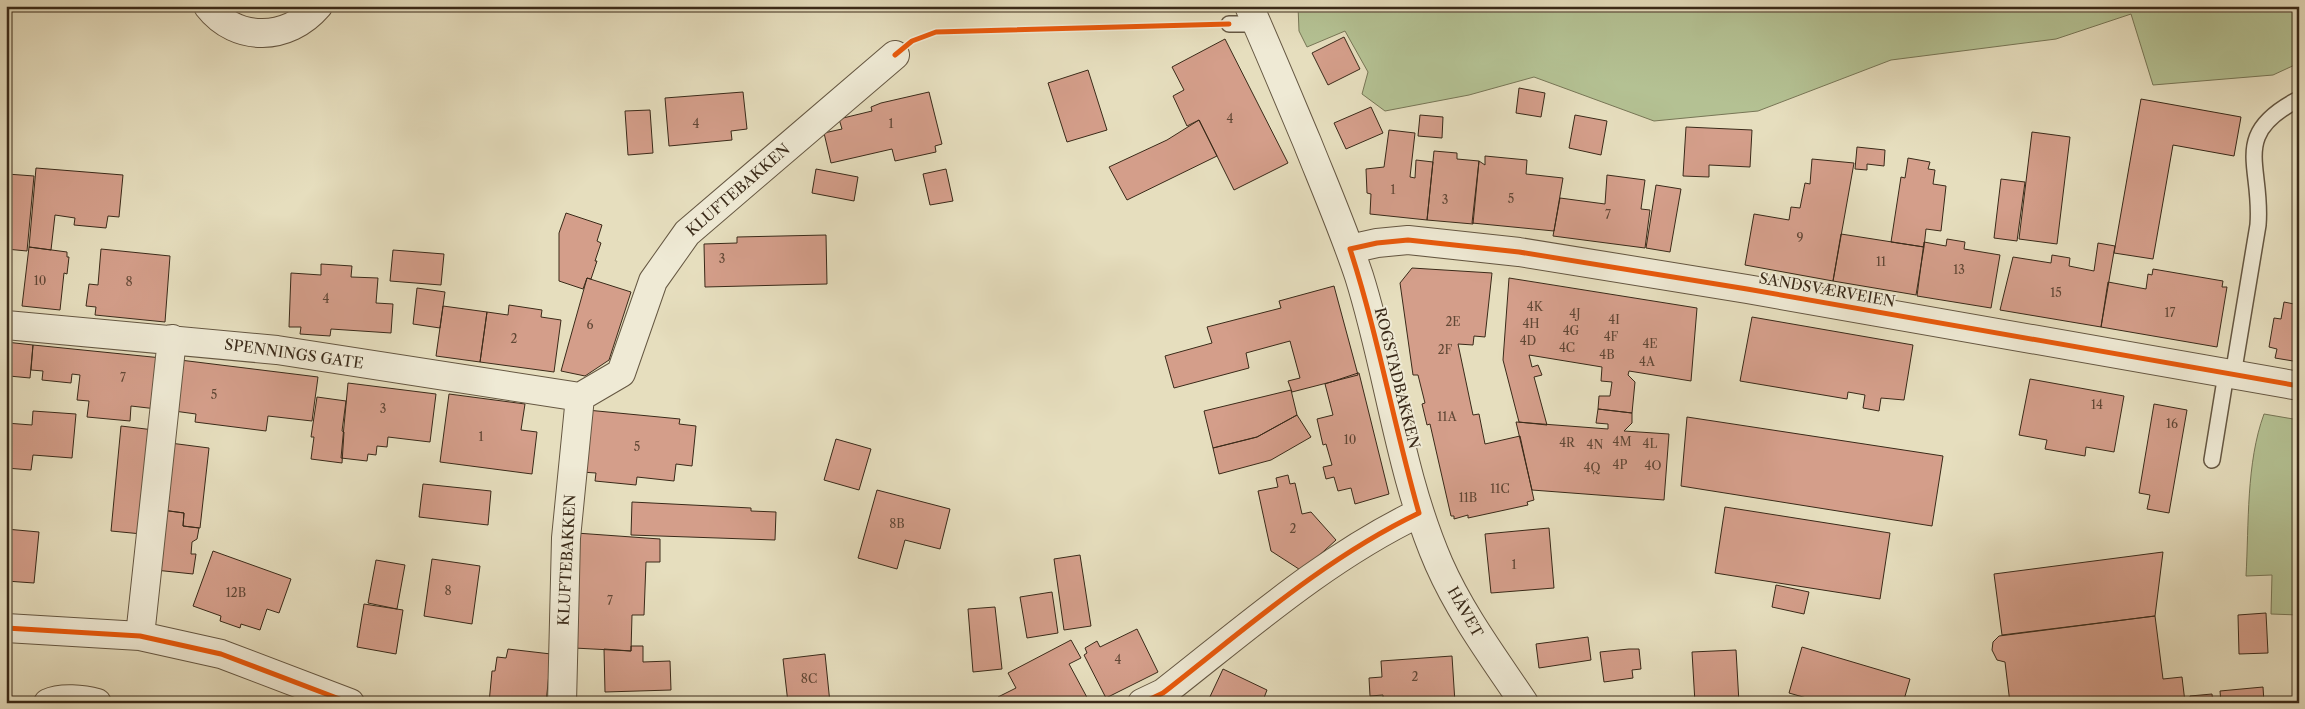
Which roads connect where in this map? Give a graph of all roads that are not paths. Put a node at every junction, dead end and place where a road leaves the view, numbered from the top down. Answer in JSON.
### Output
{"nodes":[{"id":1,"x":184,"y":6,"type":"edge"},
{"id":2,"x":319,"y":7,"type":"edge"},
{"id":3,"x":212,"y":11,"type":"edge"},
{"id":4,"x":1253,"y":15,"type":"edge"},
{"id":5,"x":1229,"y":24,"type":"dead end"},
{"id":6,"x":894,"y":55,"type":"dead end"},
{"id":7,"x":2299,"y":99,"type":"edge"},
{"id":8,"x":1350,"y":249,"type":"junction"},
{"id":9,"x":6,"y":325,"type":"edge"},
{"id":10,"x":172,"y":339,"type":"junction"},
{"id":11,"x":2230,"y":374,"type":"junction"},
{"id":12,"x":2299,"y":386,"type":"edge"},
{"id":13,"x":580,"y":397,"type":"junction"},
{"id":14,"x":2212,"y":460,"type":"dead end"},
{"id":15,"x":1419,"y":513,"type":"junction"},
{"id":16,"x":6,"y":628,"type":"edge"},
{"id":17,"x":140,"y":636,"type":"junction"},
{"id":18,"x":48,"y":703,"type":"edge"},
{"id":19,"x":97,"y":703,"type":"edge"},
{"id":20,"x":350,"y":703,"type":"edge"},
{"id":21,"x":562,"y":703,"type":"edge"},
{"id":22,"x":1142,"y":703,"type":"edge"},
{"id":23,"x":1524,"y":703,"type":"edge"}],
"edges":[{"from":1,"to":3,"type":"street"},
{"from":2,"to":3,"type":"street"},
{"from":4,"to":5,"type":"lane","name":"ROGSTADBAKKEN"},
{"from":4,"to":8,"type":"street","name":"ROGSTADBAKKEN"},
{"from":6,"to":13,"type":"street","name":"KLUFTEBAKKEN"},
{"from":7,"to":11,"type":"lane"},
{"from":8,"to":11,"type":"street","name":"SANDSVÆRVEIEN"},
{"from":8,"to":15,"type":"street","name":"ROGSTADBAKKEN"},
{"from":9,"to":10,"type":"street","name":"SPENNINGS GATE"},
{"from":10,"to":13,"type":"street","name":"SPENNINGS GATE"},
{"from":10,"to":17,"type":"street"},
{"from":11,"to":12,"type":"street","name":"SANDSVÆRVEIEN"},
{"from":11,"to":14,"type":"lane"},
{"from":13,"to":21,"type":"street","name":"KLUFTEBAKKEN"},
{"from":15,"to":22,"type":"street"},
{"from":15,"to":23,"type":"street","name":"HÅVET"},
{"from":16,"to":17,"type":"street"},
{"from":17,"to":20,"type":"street"},
{"from":18,"to":19,"type":"street"}]}
